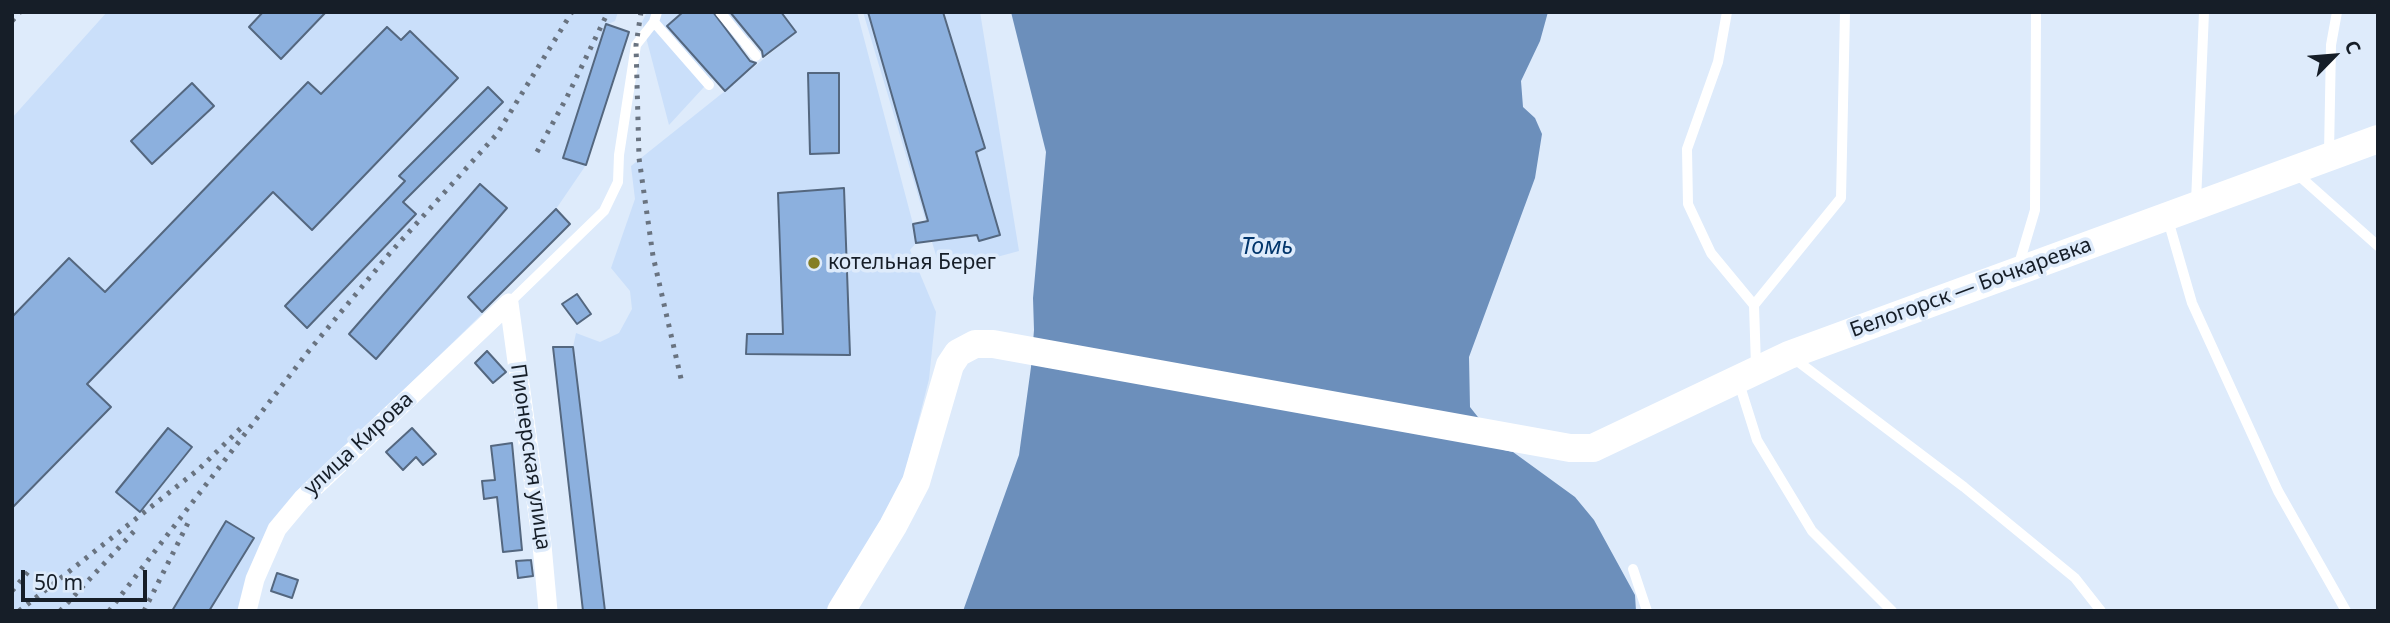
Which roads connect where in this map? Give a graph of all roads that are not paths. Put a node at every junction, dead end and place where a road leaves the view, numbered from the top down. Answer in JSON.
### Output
{"nodes":[{"id":1,"x":720,"y":12,"type":"edge"},
{"id":2,"x":1727,"y":12,"type":"edge"},
{"id":3,"x":1844,"y":12,"type":"edge"},
{"id":4,"x":2036,"y":12,"type":"edge"},
{"id":5,"x":2204,"y":12,"type":"edge"},
{"id":6,"x":2337,"y":12,"type":"edge"},
{"id":7,"x":656,"y":17,"type":"edge"},
{"id":8,"x":756,"y":56,"type":"dead end"},
{"id":9,"x":709,"y":85,"type":"dead end"},
{"id":10,"x":2378,"y":139,"type":"edge"},
{"id":11,"x":2329,"y":157,"type":"junction"},
{"id":12,"x":2293,"y":170,"type":"junction"},
{"id":13,"x":2196,"y":206,"type":"junction"},
{"id":14,"x":2167,"y":216,"type":"junction"},
{"id":15,"x":2378,"y":246,"type":"edge"},
{"id":16,"x":2017,"y":271,"type":"junction"},
{"id":17,"x":509,"y":303,"type":"junction"},
{"id":18,"x":1754,"y":304,"type":"junction"},
{"id":19,"x":1789,"y":355,"type":"junction"},
{"id":20,"x":1747,"y":374,"type":"junction"},
{"id":21,"x":1633,"y":569,"type":"dead end"},
{"id":22,"x":247,"y":611,"type":"edge"},
{"id":23,"x":548,"y":611,"type":"edge"},
{"id":24,"x":841,"y":611,"type":"edge"},
{"id":25,"x":1647,"y":611,"type":"edge"},
{"id":26,"x":1892,"y":611,"type":"edge"},
{"id":27,"x":2101,"y":611,"type":"edge"},
{"id":28,"x":2346,"y":611,"type":"edge"}],
"edges":[{"from":1,"to":8,"type":"lane"},
{"from":2,"to":18,"type":"lane"},
{"from":3,"to":18,"type":"lane"},
{"from":4,"to":16,"type":"lane"},
{"from":5,"to":13,"type":"lane"},
{"from":6,"to":11,"type":"lane"},
{"from":7,"to":9,"type":"lane"},
{"from":7,"to":17,"type":"lane"},
{"from":10,"to":11,"type":"main road","name":"Белогорск — Бочкаревка"},
{"from":11,"to":12,"type":"main road","name":"Белогорск — Бочкаревка"},
{"from":12,"to":13,"type":"main road","name":"Белогорск — Бочкаревка"},
{"from":12,"to":15,"type":"lane"},
{"from":13,"to":14,"type":"main road","name":"Белогорск — Бочкаревка"},
{"from":14,"to":16,"type":"main road","name":"Белогорск — Бочкаревка"},
{"from":14,"to":28,"type":"lane"},
{"from":16,"to":19,"type":"main road","name":"Белогорск — Бочкаревка"},
{"from":17,"to":22,"type":"street","name":"улица Кирова"},
{"from":17,"to":23,"type":"street","name":"Пионерская улица"},
{"from":18,"to":20,"type":"lane"},
{"from":19,"to":20,"type":"main road","name":"Белогорск — Бочкаревка"},
{"from":19,"to":27,"type":"lane"},
{"from":20,"to":24,"type":"main road","name":"Белогорск — Бочкаревка"},
{"from":20,"to":26,"type":"lane"},
{"from":21,"to":25,"type":"lane"}]}
